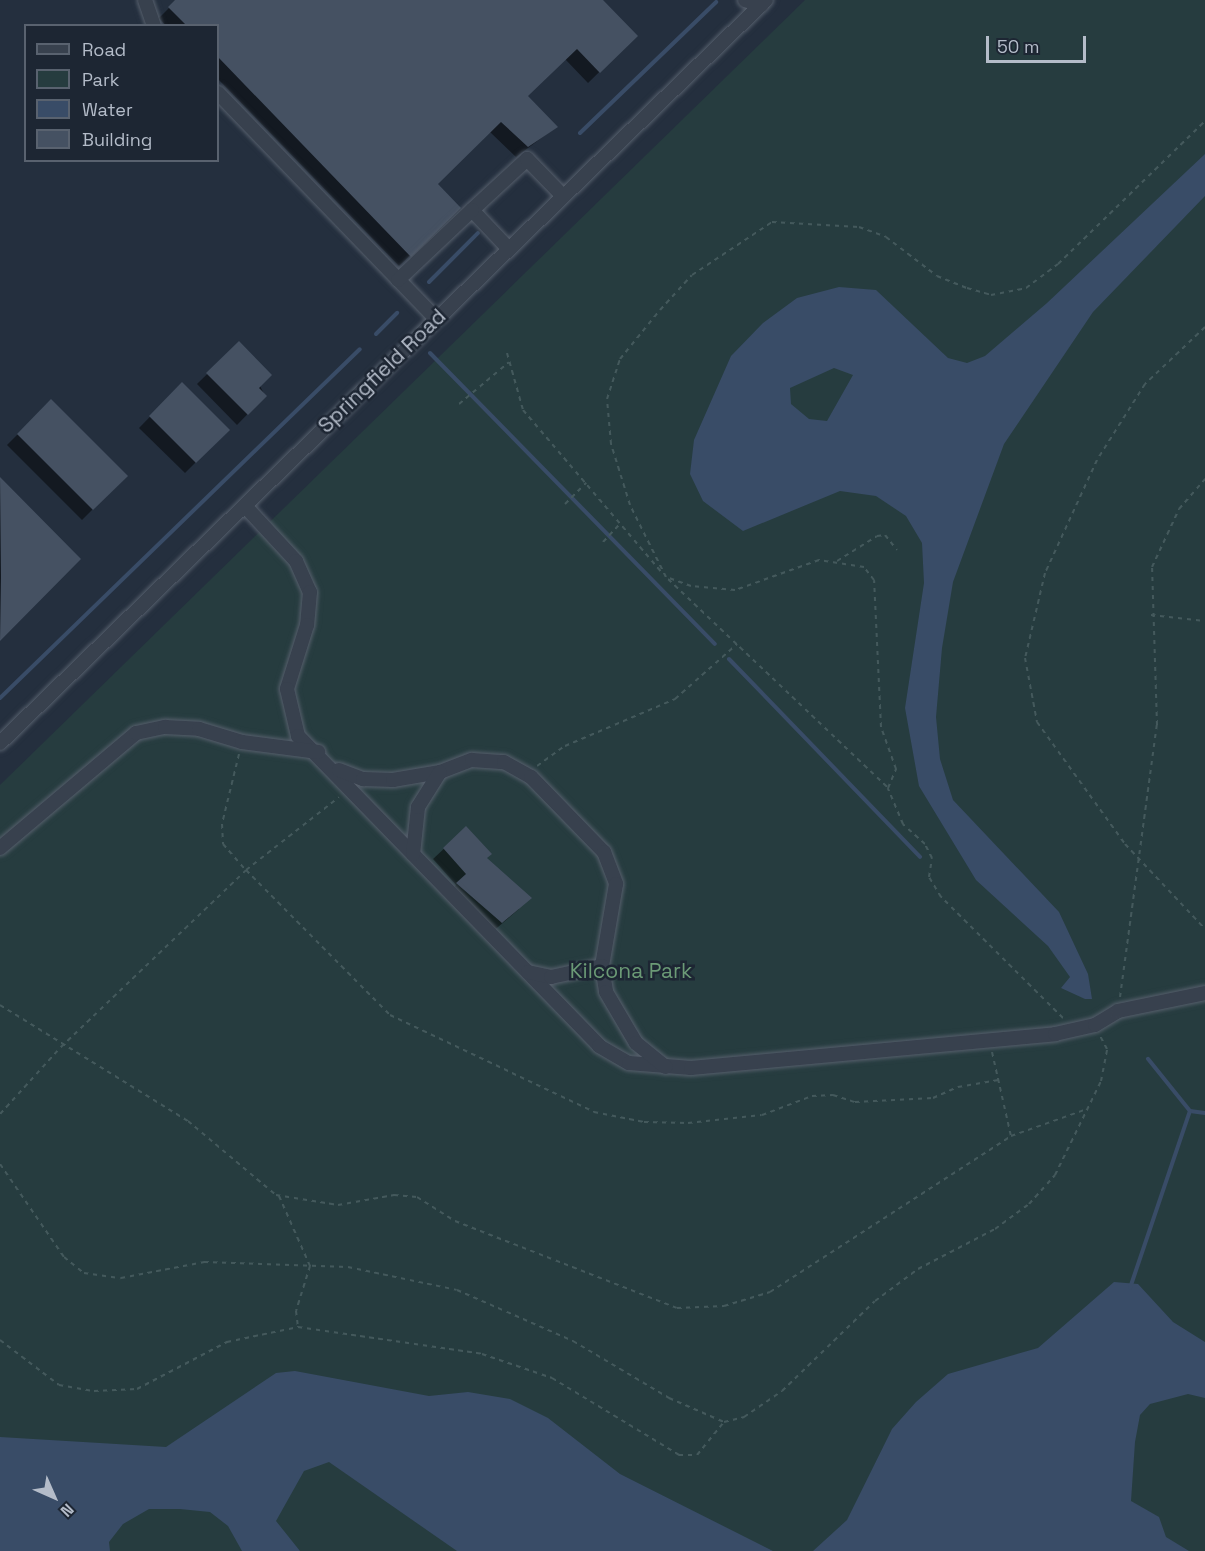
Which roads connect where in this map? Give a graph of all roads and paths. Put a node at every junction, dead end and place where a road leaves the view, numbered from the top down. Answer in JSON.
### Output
{"nodes":[{"id":1,"x":145,"y":0,"type":"edge"},
{"id":2,"x":745,"y":0,"type":"edge"},
{"id":3,"x":763,"y":3,"type":"edge"},
{"id":4,"x":153,"y":24,"type":"edge"},
{"id":5,"x":219,"y":94,"type":"edge"},
{"id":6,"x":1205,"y":121,"type":"edge"},
{"id":7,"x":563,"y":196,"type":"junction"},
{"id":8,"x":472,"y":210,"type":"junction"},
{"id":9,"x":508,"y":249,"type":"junction"},
{"id":10,"x":399,"y":280,"type":"junction"},
{"id":11,"x":436,"y":319,"type":"junction"},
{"id":12,"x":1205,"y":327,"type":"edge"},
{"id":13,"x":507,"y":353,"type":"dead end"},
{"id":14,"x":510,"y":362,"type":"junction"},
{"id":15,"x":459,"y":404,"type":"dead end"},
{"id":16,"x":1205,"y":479,"type":"edge"},
{"id":17,"x":586,"y":483,"type":"junction"},
{"id":18,"x":566,"y":504,"type":"dead end"},
{"id":19,"x":245,"y":506,"type":"junction"},
{"id":20,"x":620,"y":524,"type":"junction"},
{"id":21,"x":603,"y":542,"type":"dead end"},
{"id":22,"x":897,"y":550,"type":"dead end"},
{"id":23,"x":837,"y":561,"type":"junction"},
{"id":24,"x":666,"y":577,"type":"junction"},
{"id":25,"x":1150,"y":615,"type":"junction"},
{"id":26,"x":1205,"y":621,"type":"edge"},
{"id":27,"x":737,"y":644,"type":"junction"},
{"id":28,"x":242,"y":742,"type":"junction"},
{"id":29,"x":0,"y":743,"type":"edge"},
{"id":30,"x":318,"y":752,"type":"junction"},
{"id":31,"x":334,"y":768,"type":"junction"},
{"id":32,"x":440,"y":772,"type":"junction"},
{"id":33,"x":525,"y":774,"type":"junction"},
{"id":34,"x":351,"y":787,"type":"junction"},
{"id":35,"x":888,"y":788,"type":"junction"},
{"id":36,"x":0,"y":849,"type":"edge"},
{"id":37,"x":413,"y":854,"type":"junction"},
{"id":38,"x":1140,"y":860,"type":"junction"},
{"id":39,"x":246,"y":870,"type":"junction"},
{"id":40,"x":1205,"y":929,"type":"edge"},
{"id":41,"x":602,"y":966,"type":"junction"},
{"id":42,"x":528,"y":972,"type":"junction"},
{"id":43,"x":1205,"y":993,"type":"edge"},
{"id":44,"x":0,"y":1005,"type":"edge"},
{"id":45,"x":1118,"y":1011,"type":"junction"},
{"id":46,"x":1095,"y":1025,"type":"junction"},
{"id":47,"x":1076,"y":1029,"type":"junction"},
{"id":48,"x":989,"y":1041,"type":"junction"},
{"id":49,"x":61,"y":1047,"type":"junction"},
{"id":50,"x":666,"y":1067,"type":"junction"},
{"id":51,"x":998,"y":1080,"type":"junction"},
{"id":52,"x":1087,"y":1108,"type":"junction"},
{"id":53,"x":0,"y":1114,"type":"edge"},
{"id":54,"x":1011,"y":1136,"type":"junction"},
{"id":55,"x":0,"y":1164,"type":"edge"},
{"id":56,"x":279,"y":1196,"type":"junction"},
{"id":57,"x":310,"y":1266,"type":"junction"},
{"id":58,"x":298,"y":1327,"type":"junction"},
{"id":59,"x":0,"y":1340,"type":"edge"},
{"id":60,"x":724,"y":1422,"type":"junction"}],
"edges":[{"from":1,"to":4,"type":"street"},
{"from":2,"to":3,"type":"street"},
{"from":3,"to":7,"type":"street","name":"Springfield Road"},
{"from":5,"to":10,"type":"street"},
{"from":6,"to":24,"type":"path"},
{"from":7,"to":8,"type":"street"},
{"from":7,"to":9,"type":"street","name":"Springfield Road"},
{"from":8,"to":9,"type":"street"},
{"from":8,"to":10,"type":"street"},
{"from":9,"to":11,"type":"street","name":"Springfield Road"},
{"from":10,"to":11,"type":"street"},
{"from":11,"to":19,"type":"street","name":"Springfield Road"},
{"from":12,"to":38,"type":"path"},
{"from":13,"to":14,"type":"path"},
{"from":14,"to":15,"type":"path"},
{"from":14,"to":17,"type":"path"},
{"from":16,"to":25,"type":"path"},
{"from":17,"to":18,"type":"path"},
{"from":17,"to":20,"type":"path"},
{"from":19,"to":29,"type":"street","name":"Springfield Road"},
{"from":19,"to":30,"type":"street"},
{"from":20,"to":21,"type":"path"},
{"from":20,"to":24,"type":"path"},
{"from":22,"to":23,"type":"path"},
{"from":23,"to":24,"type":"path"},
{"from":23,"to":35,"type":"path"},
{"from":24,"to":27,"type":"path"},
{"from":25,"to":26,"type":"path"},
{"from":25,"to":38,"type":"path"},
{"from":27,"to":33,"type":"path"},
{"from":27,"to":35,"type":"path"},
{"from":28,"to":30,"type":"street"},
{"from":28,"to":36,"type":"street"},
{"from":28,"to":39,"type":"path"},
{"from":30,"to":31,"type":"street"},
{"from":31,"to":32,"type":"street"},
{"from":31,"to":34,"type":"street"},
{"from":32,"to":33,"type":"street"},
{"from":32,"to":37,"type":"street"},
{"from":33,"to":41,"type":"street"},
{"from":34,"to":37,"type":"street"},
{"from":34,"to":39,"type":"path"},
{"from":35,"to":47,"type":"path"},
{"from":37,"to":42,"type":"street"},
{"from":38,"to":40,"type":"path"},
{"from":38,"to":45,"type":"path"},
{"from":39,"to":49,"type":"path"},
{"from":39,"to":51,"type":"path"},
{"from":41,"to":42,"type":"street"},
{"from":41,"to":50,"type":"street"},
{"from":42,"to":50,"type":"street"},
{"from":43,"to":45,"type":"street"},
{"from":44,"to":49,"type":"path"},
{"from":45,"to":46,"type":"street"},
{"from":46,"to":47,"type":"street"},
{"from":46,"to":52,"type":"path"},
{"from":47,"to":48,"type":"street"},
{"from":48,"to":50,"type":"street"},
{"from":48,"to":51,"type":"path"},
{"from":49,"to":53,"type":"path"},
{"from":49,"to":56,"type":"path"},
{"from":51,"to":54,"type":"path"},
{"from":52,"to":54,"type":"path"},
{"from":52,"to":60,"type":"path"},
{"from":54,"to":56,"type":"path"},
{"from":55,"to":57,"type":"path"},
{"from":56,"to":57,"type":"path"},
{"from":57,"to":58,"type":"path"},
{"from":57,"to":60,"type":"path"},
{"from":58,"to":59,"type":"path"},
{"from":58,"to":60,"type":"path"}]}
